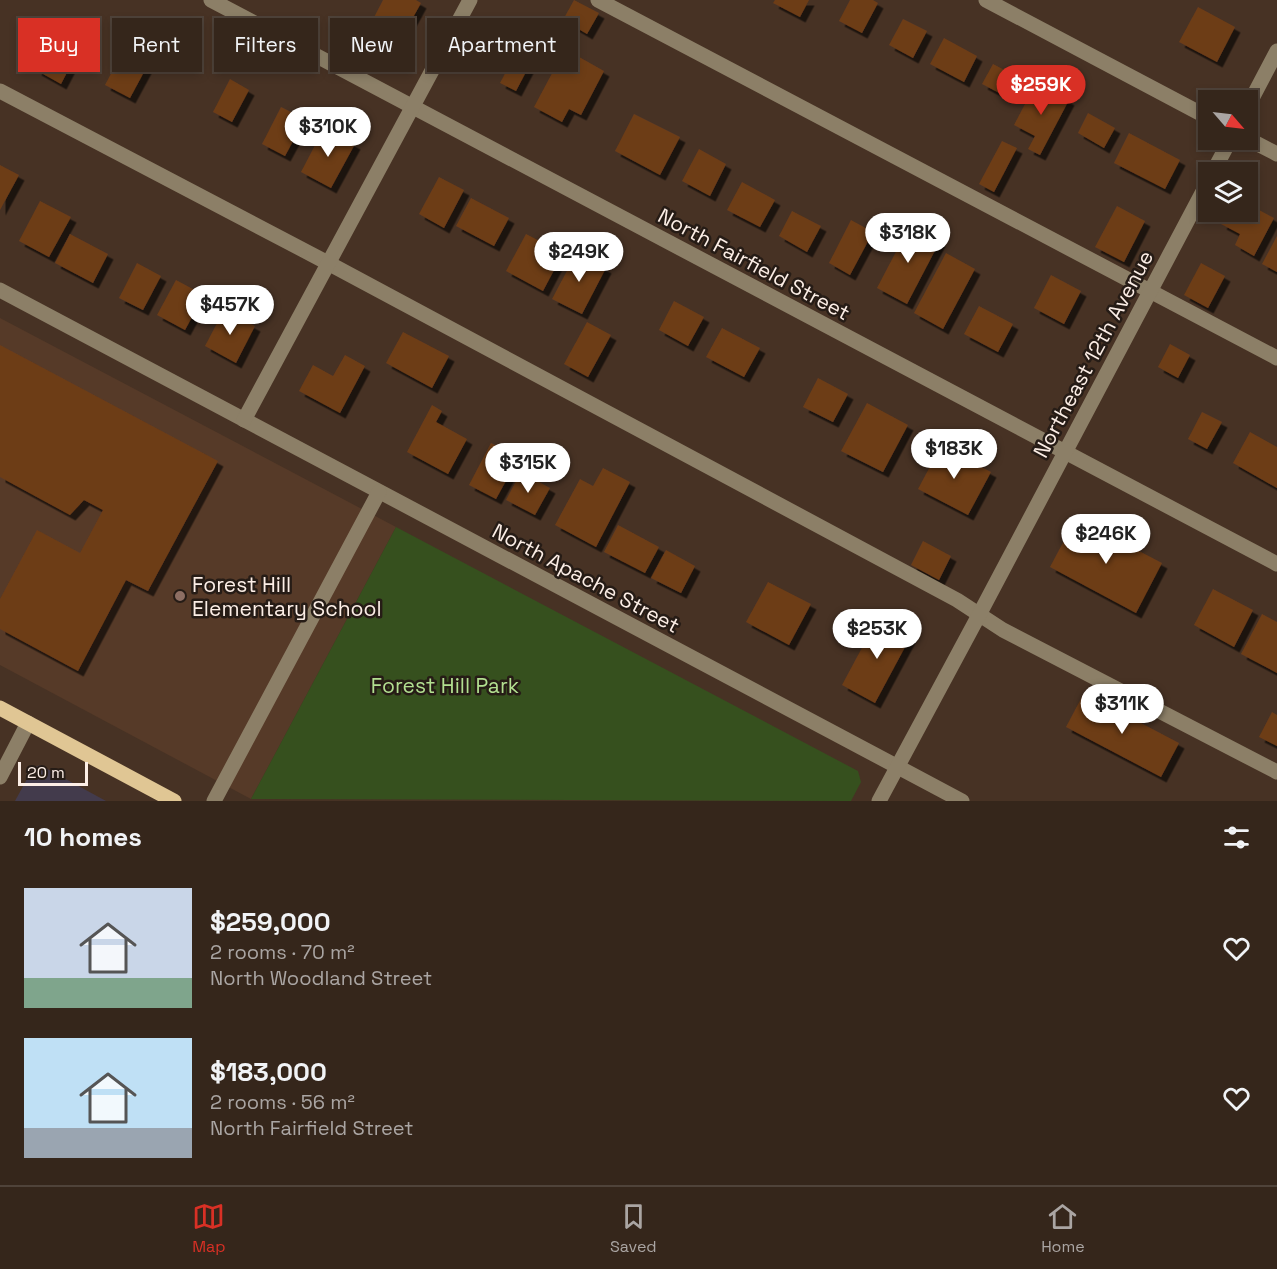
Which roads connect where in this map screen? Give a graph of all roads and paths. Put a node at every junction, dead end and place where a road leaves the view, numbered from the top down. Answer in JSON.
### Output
{"nodes":[{"id":1,"x":211,"y":0,"type":"edge"},
{"id":2,"x":470,"y":0,"type":"edge"},
{"id":3,"x":598,"y":0,"type":"edge"},
{"id":4,"x":986,"y":0,"type":"edge"},
{"id":5,"x":1277,"y":51,"type":"edge"},
{"id":6,"x":1256,"y":90,"type":"edge"},
{"id":7,"x":0,"y":92,"type":"edge"},
{"id":8,"x":411,"y":106,"type":"junction"},
{"id":9,"x":1198,"y":112,"type":"edge"},
{"id":10,"x":1258,"y":144,"type":"edge"},
{"id":11,"x":1277,"y":154,"type":"edge"},
{"id":12,"x":1198,"y":201,"type":"edge"},
{"id":13,"x":328,"y":263,"type":"junction"},
{"id":14,"x":0,"y":290,"type":"edge"},
{"id":15,"x":1151,"y":292,"type":"junction"},
{"id":16,"x":1277,"y":358,"type":"edge"},
{"id":17,"x":244,"y":420,"type":"junction"},
{"id":18,"x":1064,"y":452,"type":"junction"},
{"id":19,"x":379,"y":492,"type":"junction"},
{"id":20,"x":1277,"y":564,"type":"edge"},
{"id":21,"x":979,"y":615,"type":"junction"},
{"id":22,"x":0,"y":708,"type":"edge"},
{"id":23,"x":28,"y":723,"type":"junction"},
{"id":24,"x":897,"y":766,"type":"junction"},
{"id":25,"x":1277,"y":772,"type":"edge"},
{"id":26,"x":0,"y":777,"type":"edge"},
{"id":27,"x":174,"y":801,"type":"edge"},
{"id":28,"x":214,"y":801,"type":"edge"},
{"id":29,"x":879,"y":801,"type":"edge"},
{"id":30,"x":962,"y":801,"type":"edge"}],
"edges":[{"from":1,"to":8,"type":"street","name":"North Fairfield Street"},
{"from":2,"to":8,"type":"street"},
{"from":3,"to":15,"type":"street"},
{"from":4,"to":9,"type":"street"},
{"from":5,"to":6,"type":"street"},
{"from":7,"to":13,"type":"street"},
{"from":8,"to":13,"type":"street"},
{"from":8,"to":18,"type":"street","name":"North Fairfield Street"},
{"from":10,"to":11,"type":"street"},
{"from":12,"to":15,"type":"street","name":"Northeast 12th Avenue"},
{"from":13,"to":17,"type":"street"},
{"from":13,"to":21,"type":"street"},
{"from":14,"to":17,"type":"street","name":"North Apache Street"},
{"from":15,"to":16,"type":"street"},
{"from":15,"to":18,"type":"street","name":"Northeast 12th Avenue"},
{"from":17,"to":19,"type":"street","name":"North Apache Street"},
{"from":18,"to":20,"type":"street","name":"North Fairfield Street"},
{"from":18,"to":21,"type":"street","name":"Northeast 12th Avenue"},
{"from":19,"to":24,"type":"street","name":"North Apache Street"},
{"from":19,"to":28,"type":"street"},
{"from":21,"to":24,"type":"street","name":"Northeast 12th Avenue"},
{"from":21,"to":25,"type":"street"},
{"from":22,"to":23,"type":"main road"},
{"from":23,"to":26,"type":"street"},
{"from":23,"to":27,"type":"main road"},
{"from":24,"to":29,"type":"street","name":"Northeast 12th Avenue"},
{"from":24,"to":30,"type":"street","name":"North Apache Street"}]}
